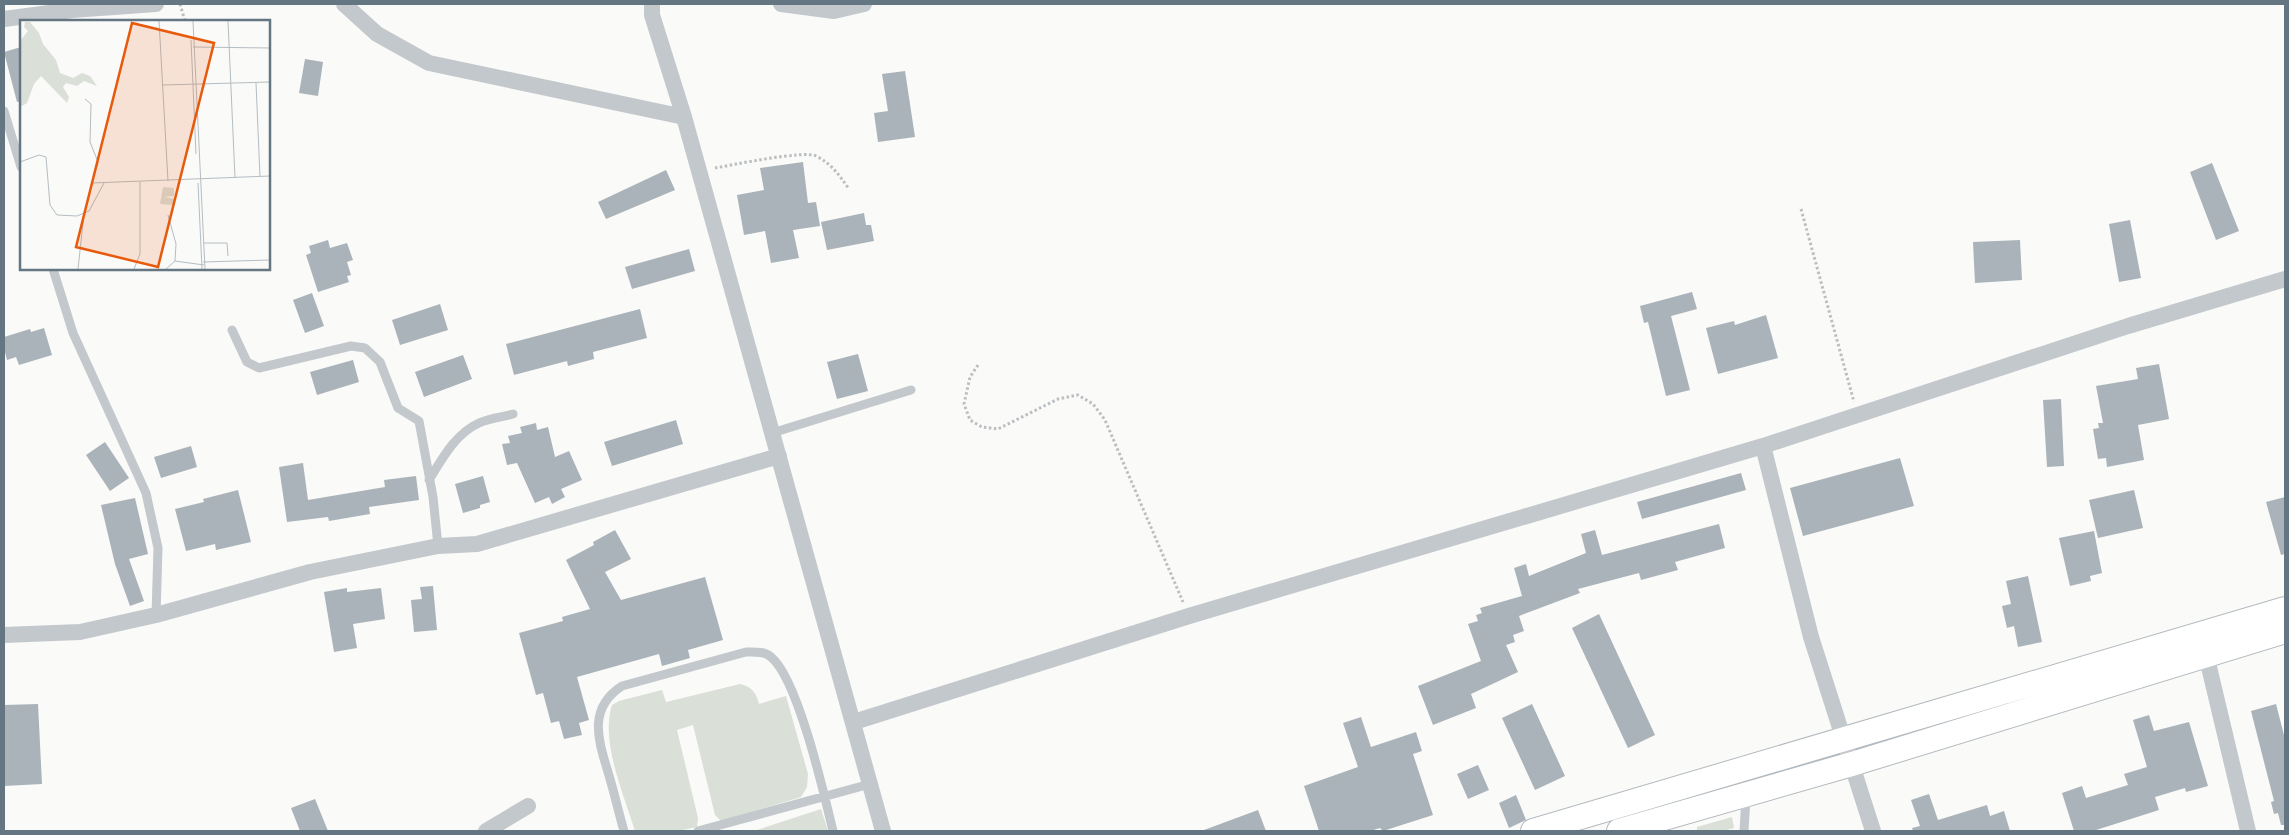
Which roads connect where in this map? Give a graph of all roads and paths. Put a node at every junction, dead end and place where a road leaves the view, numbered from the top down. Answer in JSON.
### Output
{"nodes":[{"id":1,"x":156,"y":4,"type":"edge"},
{"id":2,"x":180,"y":4,"type":"edge"},
{"id":3,"x":344,"y":4,"type":"edge"},
{"id":4,"x":652,"y":4,"type":"edge"},
{"id":5,"x":781,"y":4,"type":"edge"},
{"id":6,"x":856,"y":5,"type":"edge"},
{"id":7,"x":4,"y":19,"type":"edge"},
{"id":8,"x":184,"y":20,"type":"edge"},
{"id":9,"x":4,"y":111,"type":"edge"},
{"id":10,"x":684,"y":117,"type":"junction"},
{"id":11,"x":20,"y":164,"type":"edge"},
{"id":12,"x":700,"y":171,"type":"junction"},
{"id":13,"x":849,"y":189,"type":"dead end"},
{"id":14,"x":1801,"y":209,"type":"dead end"},
{"id":15,"x":53,"y":270,"type":"edge"},
{"id":16,"x":2285,"y":279,"type":"edge"},
{"id":17,"x":232,"y":330,"type":"dead end"},
{"id":18,"x":978,"y":365,"type":"dead end"},
{"id":19,"x":911,"y":390,"type":"dead end"},
{"id":20,"x":513,"y":414,"type":"dead end"},
{"id":21,"x":1858,"y":414,"type":"junction"},
{"id":22,"x":772,"y":433,"type":"junction"},
{"id":23,"x":1763,"y":446,"type":"junction"},
{"id":24,"x":779,"y":456,"type":"junction"},
{"id":25,"x":429,"y":480,"type":"junction"},
{"id":26,"x":438,"y":546,"type":"junction"},
{"id":27,"x":2285,"y":609,"type":"edge"},
{"id":28,"x":156,"y":615,"type":"junction"},
{"id":29,"x":1189,"y":616,"type":"junction"},
{"id":30,"x":2285,"y":631,"type":"edge"},
{"id":31,"x":4,"y":635,"type":"edge"},
{"id":32,"x":2203,"y":643,"type":"junction"},
{"id":33,"x":854,"y":722,"type":"junction"},
{"id":34,"x":1844,"y":739,"type":"junction"},
{"id":35,"x":1852,"y":764,"type":"junction"},
{"id":36,"x":870,"y":784,"type":"junction"},
{"id":37,"x":1746,"y":794,"type":"junction"},
{"id":38,"x":824,"y":796,"type":"junction"},
{"id":39,"x":528,"y":806,"type":"dead end"},
{"id":40,"x":708,"y":830,"type":"edge"},
{"id":41,"x":486,"y":831,"type":"edge"},
{"id":42,"x":624,"y":831,"type":"edge"},
{"id":43,"x":698,"y":831,"type":"edge"},
{"id":44,"x":834,"y":831,"type":"edge"},
{"id":45,"x":883,"y":831,"type":"edge"},
{"id":46,"x":1534,"y":831,"type":"edge"},
{"id":47,"x":1619,"y":831,"type":"edge"},
{"id":48,"x":1744,"y":831,"type":"edge"},
{"id":49,"x":1873,"y":831,"type":"edge"},
{"id":50,"x":2248,"y":831,"type":"edge"}],
"edges":[{"from":1,"to":7,"type":"street"},
{"from":2,"to":8,"type":"path"},
{"from":3,"to":10,"type":"street"},
{"from":4,"to":10,"type":"street"},
{"from":5,"to":6,"type":"street"},
{"from":9,"to":11,"type":"lane"},
{"from":10,"to":12,"type":"street"},
{"from":12,"to":13,"type":"path"},
{"from":12,"to":22,"type":"street"},
{"from":14,"to":21,"type":"path"},
{"from":15,"to":28,"type":"lane"},
{"from":16,"to":21,"type":"street"},
{"from":17,"to":25,"type":"lane"},
{"from":18,"to":29,"type":"path"},
{"from":19,"to":22,"type":"lane"},
{"from":20,"to":25,"type":"lane"},
{"from":21,"to":23,"type":"street"},
{"from":22,"to":24,"type":"street"},
{"from":23,"to":29,"type":"street"},
{"from":23,"to":34,"type":"street"},
{"from":24,"to":26,"type":"street"},
{"from":24,"to":33,"type":"street"},
{"from":25,"to":26,"type":"lane"},
{"from":26,"to":28,"type":"street"},
{"from":27,"to":32,"type":"street"},
{"from":28,"to":31,"type":"street"},
{"from":29,"to":33,"type":"street"},
{"from":30,"to":32,"type":"street"},
{"from":32,"to":34,"type":"street"},
{"from":32,"to":35,"type":"street"},
{"from":32,"to":50,"type":"street"},
{"from":33,"to":36,"type":"street"},
{"from":34,"to":35,"type":"street"},
{"from":34,"to":46,"type":"street"},
{"from":35,"to":37,"type":"street"},
{"from":35,"to":49,"type":"street"},
{"from":36,"to":38,"type":"lane"},
{"from":36,"to":45,"type":"street"},
{"from":37,"to":47,"type":"street"},
{"from":37,"to":48,"type":"lane"},
{"from":38,"to":40,"type":"lane"},
{"from":38,"to":42,"type":"lane"},
{"from":38,"to":44,"type":"lane"},
{"from":39,"to":41,"type":"street"},
{"from":40,"to":43,"type":"lane"}]}
